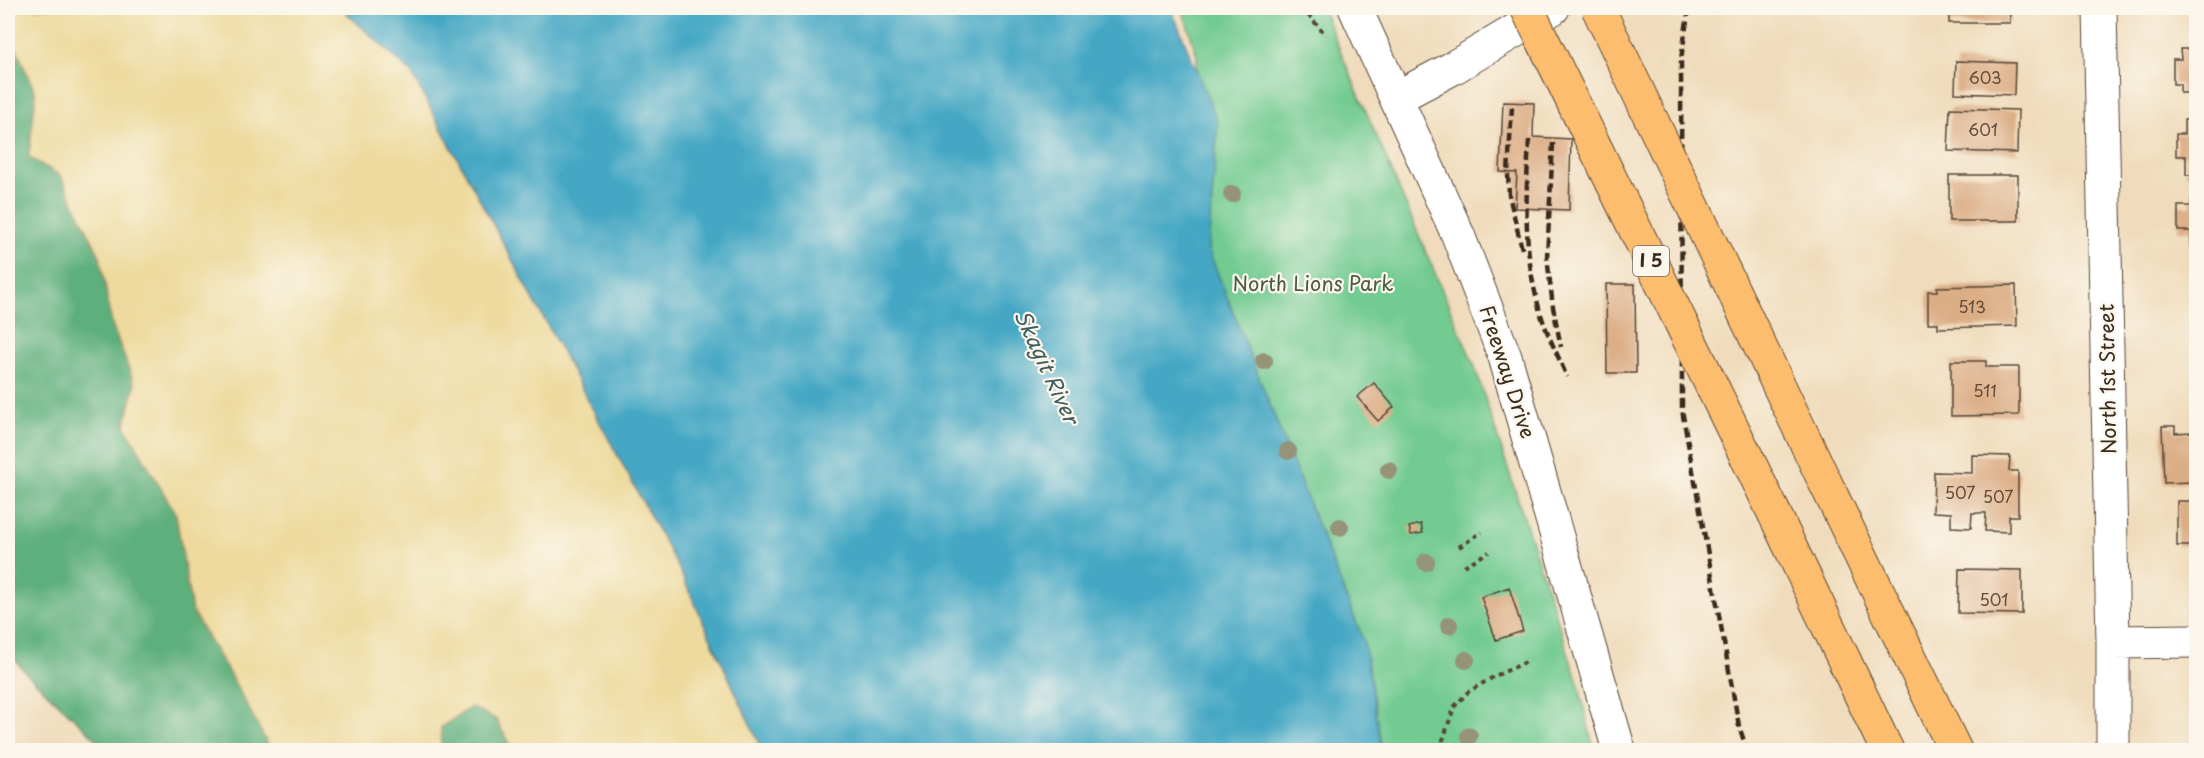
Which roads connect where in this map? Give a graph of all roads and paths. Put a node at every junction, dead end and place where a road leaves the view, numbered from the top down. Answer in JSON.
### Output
{"nodes":[{"id":1,"x":1302,"y":8,"type":"edge"},
{"id":2,"x":1355,"y":8,"type":"edge"},
{"id":3,"x":1527,"y":8,"type":"edge"},
{"id":4,"x":1553,"y":8,"type":"edge"},
{"id":5,"x":1598,"y":8,"type":"edge"},
{"id":6,"x":2100,"y":8,"type":"edge"},
{"id":7,"x":1326,"y":35,"type":"dead end"},
{"id":8,"x":1396,"y":98,"type":"junction"},
{"id":9,"x":1482,"y":532,"type":"dead end"},
{"id":10,"x":1459,"y":547,"type":"dead end"},
{"id":11,"x":1490,"y":552,"type":"dead end"},
{"id":12,"x":1464,"y":566,"type":"dead end"},
{"id":13,"x":2196,"y":641,"type":"edge"},
{"id":14,"x":2113,"y":642,"type":"junction"},
{"id":15,"x":1526,"y":662,"type":"dead end"},
{"id":16,"x":1445,"y":750,"type":"edge"},
{"id":17,"x":1619,"y":750,"type":"edge"},
{"id":18,"x":1887,"y":750,"type":"edge"},
{"id":19,"x":1955,"y":750,"type":"edge"},
{"id":20,"x":2114,"y":750,"type":"edge"}],
"edges":[{"from":1,"to":7,"type":"path"},
{"from":2,"to":8,"type":"street","name":"Freeway Drive"},
{"from":3,"to":18,"type":"highway","number":"I 5","bridge":true},
{"from":4,"to":8,"type":"street"},
{"from":5,"to":19,"type":"highway","bridge":true},
{"from":6,"to":14,"type":"street","name":"North 1st Street"},
{"from":8,"to":17,"type":"street","name":"Freeway Drive"},
{"from":9,"to":10,"type":"path"},
{"from":11,"to":12,"type":"path"},
{"from":13,"to":14,"type":"street"},
{"from":14,"to":20,"type":"street","name":"North 1st Street"},
{"from":15,"to":16,"type":"path"}]}
